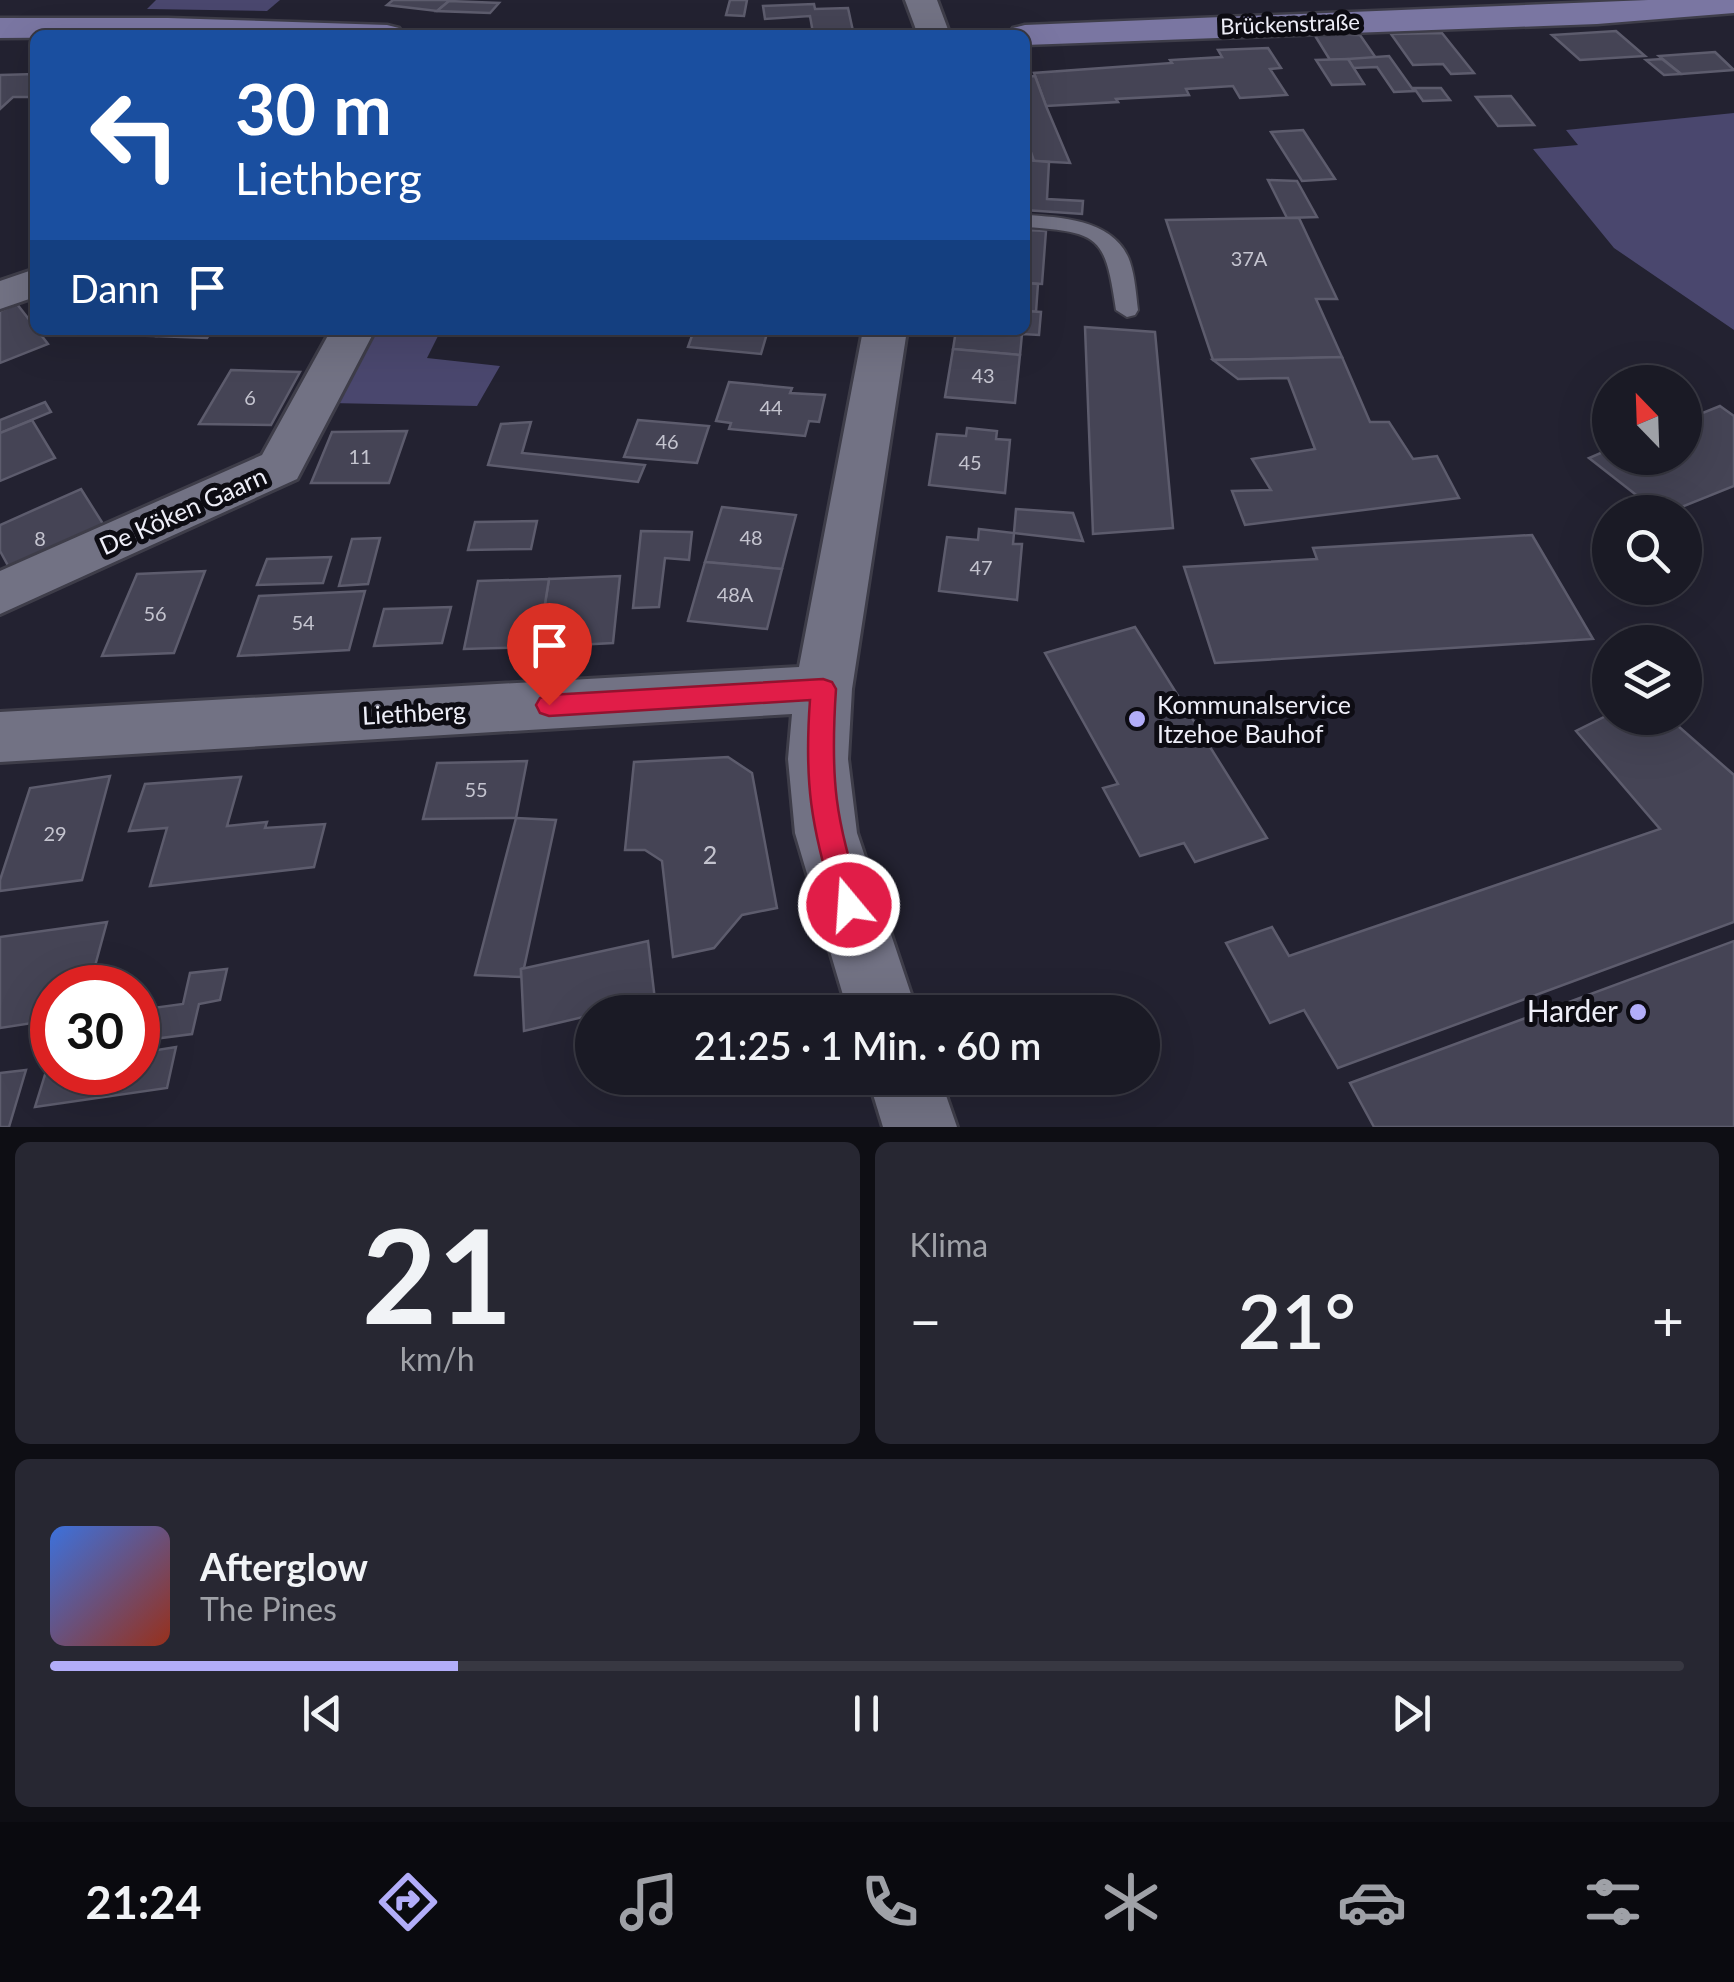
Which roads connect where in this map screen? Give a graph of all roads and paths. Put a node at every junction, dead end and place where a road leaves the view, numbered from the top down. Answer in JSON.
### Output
{"nodes":[{"id":1,"x":921,"y":0,"type":"edge"},
{"id":2,"x":1734,"y":3,"type":"edge"},
{"id":3,"x":0,"y":28,"type":"edge"},
{"id":4,"x":110,"y":30,"type":"edge"},
{"id":5,"x":932,"y":30,"type":"edge"},
{"id":6,"x":1030,"y":35,"type":"edge"},
{"id":7,"x":1030,"y":222,"type":"edge"},
{"id":8,"x":30,"y":284,"type":"edge"},
{"id":9,"x":0,"y":296,"type":"edge"},
{"id":10,"x":1127,"y":310,"type":"dead end"},
{"id":11,"x":351,"y":335,"type":"edge"},
{"id":12,"x":884,"y":335,"type":"edge"},
{"id":13,"x":0,"y":594,"type":"edge"},
{"id":14,"x":823,"y":689,"type":"junction"},
{"id":15,"x":0,"y":737,"type":"edge"},
{"id":16,"x":878,"y":995,"type":"edge"},
{"id":17,"x":910,"y":1095,"type":"edge"},
{"id":18,"x":920,"y":1127,"type":"edge"}],
"edges":[{"from":1,"to":5,"type":"street"},
{"from":2,"to":6,"type":"street","name":"Brückenstraße"},
{"from":3,"to":4,"type":"street"},
{"from":7,"to":10,"type":"lane"},
{"from":8,"to":9,"type":"street"},
{"from":11,"to":13,"type":"street","name":"De Köken Gaarn"},
{"from":12,"to":14,"type":"street"},
{"from":14,"to":15,"type":"street","name":"Liethberg"},
{"from":14,"to":16,"type":"street"},
{"from":17,"to":18,"type":"street"}]}
